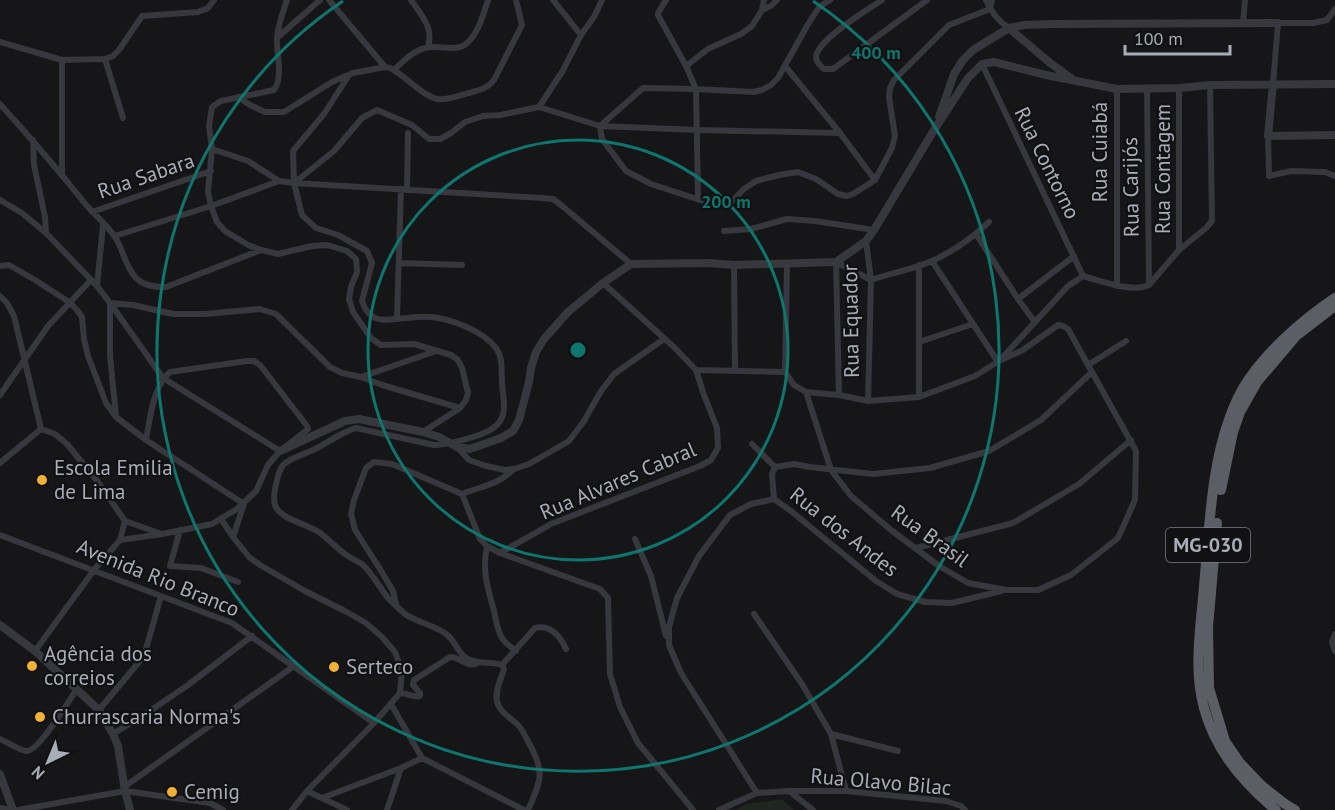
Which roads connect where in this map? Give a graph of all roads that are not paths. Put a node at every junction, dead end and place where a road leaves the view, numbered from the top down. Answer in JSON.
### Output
{"nodes":[{"id":1,"x":214,"y":0,"type":"edge"},
{"id":2,"x":287,"y":0,"type":"edge"},
{"id":3,"x":320,"y":0,"type":"edge"},
{"id":4,"x":329,"y":0,"type":"edge"},
{"id":5,"x":411,"y":0,"type":"edge"},
{"id":6,"x":488,"y":0,"type":"edge"},
{"id":7,"x":516,"y":0,"type":"edge"},
{"id":8,"x":553,"y":0,"type":"edge"},
{"id":9,"x":602,"y":0,"type":"edge"},
{"id":10,"x":666,"y":0,"type":"edge"},
{"id":11,"x":764,"y":0,"type":"edge"},
{"id":12,"x":777,"y":0,"type":"edge"},
{"id":13,"x":814,"y":0,"type":"edge"},
{"id":14,"x":830,"y":0,"type":"edge"},
{"id":15,"x":882,"y":0,"type":"edge"},
{"id":16,"x":927,"y":0,"type":"edge"},
{"id":17,"x":986,"y":0,"type":"edge"},
{"id":18,"x":992,"y":0,"type":"edge"},
{"id":19,"x":1245,"y":0,"type":"edge"},
{"id":20,"x":819,"y":8,"type":"junction"},
{"id":21,"x":990,"y":9,"type":"junction"},
{"id":22,"x":1335,"y":9,"type":"edge"},
{"id":23,"x":762,"y":10,"type":"junction"},
{"id":24,"x":1243,"y":23,"type":"junction"},
{"id":25,"x":1278,"y":23,"type":"junction"},
{"id":26,"x":1009,"y":28,"type":"junction"},
{"id":27,"x":581,"y":35,"type":"junction"},
{"id":28,"x":277,"y":38,"type":"junction"},
{"id":29,"x":0,"y":42,"type":"edge"},
{"id":30,"x":428,"y":47,"type":"junction"},
{"id":31,"x":105,"y":59,"type":"junction"},
{"id":32,"x":62,"y":60,"type":"junction"},
{"id":33,"x":1049,"y":62,"type":"junction"},
{"id":34,"x":982,"y":64,"type":"junction"},
{"id":35,"x":686,"y":66,"type":"junction"},
{"id":36,"x":785,"y":66,"type":"junction"},
{"id":37,"x":385,"y":67,"type":"junction"},
{"id":38,"x":394,"y":70,"type":"junction"},
{"id":39,"x":349,"y":75,"type":"junction"},
{"id":40,"x":1046,"y":75,"type":"junction"},
{"id":41,"x":1076,"y":81,"type":"junction"},
{"id":42,"x":1273,"y":84,"type":"junction"},
{"id":43,"x":1335,"y":84,"type":"edge"},
{"id":44,"x":1210,"y":85,"type":"junction"},
{"id":45,"x":1146,"y":88,"type":"junction"},
{"id":46,"x":1179,"y":88,"type":"junction"},
{"id":47,"x":696,"y":89,"type":"junction"},
{"id":48,"x":1116,"y":89,"type":"junction"},
{"id":49,"x":238,"y":97,"type":"junction"},
{"id":50,"x":0,"y":104,"type":"edge"},
{"id":51,"x":539,"y":107,"type":"junction"},
{"id":52,"x":123,"y":118,"type":"dead end"},
{"id":53,"x":600,"y":126,"type":"junction"},
{"id":54,"x":697,"y":130,"type":"junction"},
{"id":55,"x":934,"y":130,"type":"junction"},
{"id":56,"x":408,"y":133,"type":"dead end"},
{"id":57,"x":840,"y":133,"type":"junction"},
{"id":58,"x":1335,"y":135,"type":"edge"},
{"id":59,"x":1268,"y":136,"type":"junction"},
{"id":60,"x":33,"y":140,"type":"junction"},
{"id":61,"x":212,"y":149,"type":"junction"},
{"id":62,"x":211,"y":171,"type":"junction"},
{"id":63,"x":62,"y":175,"type":"junction"},
{"id":64,"x":1335,"y":176,"type":"edge"},
{"id":65,"x":875,"y":180,"type":"junction"},
{"id":66,"x":279,"y":181,"type":"junction"},
{"id":67,"x":294,"y":183,"type":"junction"},
{"id":68,"x":404,"y":189,"type":"junction"},
{"id":69,"x":698,"y":199,"type":"junction"},
{"id":70,"x":0,"y":200,"type":"edge"},
{"id":71,"x":211,"y":206,"type":"junction"},
{"id":72,"x":92,"y":212,"type":"junction"},
{"id":73,"x":989,"y":222,"type":"dead end"},
{"id":74,"x":104,"y":225,"type":"junction"},
{"id":75,"x":874,"y":230,"type":"junction"},
{"id":76,"x":724,"y":231,"type":"dead end"},
{"id":77,"x":46,"y":233,"type":"junction"},
{"id":78,"x":976,"y":234,"type":"junction"},
{"id":79,"x":115,"y":236,"type":"junction"},
{"id":80,"x":866,"y":241,"type":"junction"},
{"id":81,"x":261,"y":250,"type":"junction"},
{"id":82,"x":1179,"y":250,"type":"junction"},
{"id":83,"x":1074,"y":256,"type":"junction"},
{"id":84,"x":933,"y":261,"type":"junction"},
{"id":85,"x":836,"y":262,"type":"junction"},
{"id":86,"x":399,"y":263,"type":"junction"},
{"id":87,"x":787,"y":263,"type":"junction"},
{"id":88,"x":630,"y":264,"type":"junction"},
{"id":89,"x":462,"y":265,"type":"dead end"},
{"id":90,"x":734,"y":265,"type":"junction"},
{"id":91,"x":919,"y":265,"type":"junction"},
{"id":92,"x":0,"y":266,"type":"edge"},
{"id":93,"x":1083,"y":276,"type":"junction"},
{"id":94,"x":91,"y":280,"type":"junction"},
{"id":95,"x":871,"y":280,"type":"junction"},
{"id":96,"x":603,"y":283,"type":"junction"},
{"id":97,"x":1149,"y":285,"type":"junction"},
{"id":98,"x":97,"y":286,"type":"junction"},
{"id":99,"x":1117,"y":286,"type":"junction"},
{"id":100,"x":0,"y":296,"type":"edge"},
{"id":101,"x":1335,"y":298,"type":"edge"},
{"id":102,"x":1018,"y":299,"type":"junction"},
{"id":103,"x":69,"y":302,"type":"junction"},
{"id":104,"x":110,"y":303,"type":"junction"},
{"id":105,"x":1335,"y":306,"type":"edge"},
{"id":106,"x":397,"y":318,"type":"junction"},
{"id":107,"x":1034,"y":321,"type":"junction"},
{"id":108,"x":973,"y":324,"type":"junction"},
{"id":109,"x":664,"y":339,"type":"junction"},
{"id":110,"x":1126,"y":341,"type":"dead end"},
{"id":111,"x":919,"y":342,"type":"junction"},
{"id":112,"x":436,"y":351,"type":"junction"},
{"id":113,"x":25,"y":360,"type":"junction"},
{"id":114,"x":999,"y":361,"type":"junction"},
{"id":115,"x":1088,"y":365,"type":"junction"},
{"id":116,"x":696,"y":370,"type":"junction"},
{"id":117,"x":735,"y":371,"type":"junction"},
{"id":118,"x":785,"y":372,"type":"junction"},
{"id":119,"x":1092,"y":372,"type":"junction"},
{"id":120,"x":361,"y":377,"type":"junction"},
{"id":121,"x":163,"y":378,"type":"junction"},
{"id":122,"x":806,"y":392,"type":"junction"},
{"id":123,"x":0,"y":395,"type":"edge"},
{"id":124,"x":839,"y":395,"type":"junction"},
{"id":125,"x":919,"y":397,"type":"junction"},
{"id":126,"x":868,"y":401,"type":"junction"},
{"id":127,"x":460,"y":408,"type":"junction"},
{"id":128,"x":116,"y":417,"type":"junction"},
{"id":129,"x":40,"y":429,"type":"junction"},
{"id":130,"x":423,"y":432,"type":"junction"},
{"id":131,"x":146,"y":440,"type":"junction"},
{"id":132,"x":1131,"y":440,"type":"junction"},
{"id":133,"x":454,"y":444,"type":"junction"},
{"id":134,"x":752,"y":444,"type":"dead end"},
{"id":135,"x":280,"y":452,"type":"junction"},
{"id":136,"x":0,"y":464,"type":"edge"},
{"id":137,"x":775,"y":467,"type":"junction"},
{"id":138,"x":514,"y":469,"type":"junction"},
{"id":139,"x":831,"y":470,"type":"junction"},
{"id":140,"x":462,"y":494,"type":"junction"},
{"id":141,"x":774,"y":499,"type":"junction"},
{"id":142,"x":244,"y":504,"type":"junction"},
{"id":143,"x":221,"y":519,"type":"junction"},
{"id":144,"x":125,"y":521,"type":"junction"},
{"id":145,"x":180,"y":530,"type":"junction"},
{"id":146,"x":162,"y":534,"type":"junction"},
{"id":147,"x":0,"y":535,"type":"edge"},
{"id":148,"x":233,"y":537,"type":"junction"},
{"id":149,"x":635,"y":539,"type":"dead end"},
{"id":150,"x":120,"y":540,"type":"junction"},
{"id":151,"x":487,"y":546,"type":"junction"},
{"id":152,"x":916,"y":548,"type":"junction"},
{"id":153,"x":500,"y":553,"type":"junction"},
{"id":154,"x":94,"y":570,"type":"junction"},
{"id":155,"x":238,"y":582,"type":"dead end"},
{"id":156,"x":1006,"y":590,"type":"junction"},
{"id":157,"x":161,"y":596,"type":"junction"},
{"id":158,"x":397,"y":607,"type":"junction"},
{"id":159,"x":754,"y":614,"type":"dead end"},
{"id":160,"x":0,"y":625,"type":"edge"},
{"id":161,"x":1335,"y":634,"type":"edge"},
{"id":162,"x":252,"y":636,"type":"junction"},
{"id":163,"x":669,"y":645,"type":"junction"},
{"id":164,"x":566,"y":649,"type":"dead end"},
{"id":165,"x":35,"y":651,"type":"junction"},
{"id":166,"x":516,"y":651,"type":"junction"},
{"id":167,"x":1335,"y":651,"type":"edge"},
{"id":168,"x":478,"y":662,"type":"junction"},
{"id":169,"x":502,"y":665,"type":"junction"},
{"id":170,"x":294,"y":666,"type":"junction"},
{"id":171,"x":77,"y":688,"type":"junction"},
{"id":172,"x":400,"y":693,"type":"junction"},
{"id":173,"x":391,"y":704,"type":"junction"},
{"id":174,"x":99,"y":710,"type":"junction"},
{"id":175,"x":374,"y":723,"type":"junction"},
{"id":176,"x":113,"y":734,"type":"junction"},
{"id":177,"x":831,"y":735,"type":"junction"},
{"id":178,"x":0,"y":738,"type":"edge"},
{"id":179,"x":898,"y":751,"type":"dead end"},
{"id":180,"x":422,"y":758,"type":"junction"},
{"id":181,"x":401,"y":768,"type":"junction"},
{"id":182,"x":0,"y":774,"type":"edge"},
{"id":183,"x":124,"y":789,"type":"junction"},
{"id":184,"x":308,"y":791,"type":"junction"},
{"id":185,"x":788,"y":791,"type":"junction"},
{"id":186,"x":846,"y":791,"type":"junction"},
{"id":187,"x":757,"y":793,"type":"junction"},
{"id":188,"x":322,"y":798,"type":"junction"},
{"id":189,"x":0,"y":808,"type":"edge"},
{"id":190,"x":14,"y":810,"type":"edge"},
{"id":191,"x":130,"y":810,"type":"edge"},
{"id":192,"x":223,"y":810,"type":"edge"},
{"id":193,"x":292,"y":810,"type":"edge"},
{"id":194,"x":347,"y":810,"type":"edge"},
{"id":195,"x":387,"y":810,"type":"edge"},
{"id":196,"x":526,"y":810,"type":"edge"},
{"id":197,"x":693,"y":810,"type":"edge"},
{"id":198,"x":719,"y":810,"type":"edge"},
{"id":199,"x":813,"y":810,"type":"edge"},
{"id":200,"x":965,"y":810,"type":"edge"},
{"id":201,"x":1276,"y":810,"type":"edge"},
{"id":202,"x":1295,"y":810,"type":"edge"}],
"edges":[{"from":1,"to":31,"type":"street"},
{"from":2,"to":28,"type":"street"},
{"from":3,"to":28,"type":"street"},
{"from":4,"to":37,"type":"street"},
{"from":5,"to":30,"type":"street"},
{"from":6,"to":30,"type":"street"},
{"from":7,"to":38,"type":"street"},
{"from":8,"to":27,"type":"street"},
{"from":9,"to":27,"type":"street"},
{"from":10,"to":35,"type":"street"},
{"from":11,"to":23,"type":"street"},
{"from":12,"to":23,"type":"street"},
{"from":13,"to":20,"type":"street"},
{"from":14,"to":20,"type":"street"},
{"from":15,"to":16,"type":"street"},
{"from":17,"to":21,"type":"street"},
{"from":18,"to":21,"type":"street"},
{"from":19,"to":24,"type":"street"},
{"from":20,"to":36,"type":"street"},
{"from":21,"to":26,"type":"street"},
{"from":21,"to":65,"type":"street"},
{"from":22,"to":25,"type":"street"},
{"from":23,"to":35,"type":"street"},
{"from":24,"to":25,"type":"street"},
{"from":24,"to":26,"type":"street"},
{"from":25,"to":42,"type":"street"},
{"from":26,"to":33,"type":"street"},
{"from":26,"to":55,"type":"street"},
{"from":27,"to":51,"type":"street"},
{"from":28,"to":49,"type":"street"},
{"from":29,"to":32,"type":"street"},
{"from":30,"to":38,"type":"street"},
{"from":31,"to":32,"type":"street"},
{"from":31,"to":52,"type":"street"},
{"from":32,"to":63,"type":"street"},
{"from":33,"to":40,"type":"street"},
{"from":33,"to":41,"type":"street"},
{"from":34,"to":40,"type":"street"},
{"from":34,"to":55,"type":"street"},
{"from":34,"to":83,"type":"street","name":"Rua Contorno"},
{"from":35,"to":47,"type":"street"},
{"from":36,"to":47,"type":"street"},
{"from":36,"to":57,"type":"street"},
{"from":37,"to":38,"type":"street"},
{"from":37,"to":39,"type":"street"},
{"from":39,"to":49,"type":"street"},
{"from":39,"to":67,"type":"street"},
{"from":40,"to":41,"type":"street"},
{"from":41,"to":48,"type":"street"},
{"from":42,"to":43,"type":"street"},
{"from":42,"to":44,"type":"street"},
{"from":42,"to":59,"type":"street"},
{"from":44,"to":46,"type":"street"},
{"from":44,"to":82,"type":"street"},
{"from":45,"to":46,"type":"street"},
{"from":45,"to":48,"type":"street"},
{"from":45,"to":97,"type":"street","name":"Rua Carijós"},
{"from":46,"to":82,"type":"street","name":"Rua Contagem"},
{"from":47,"to":53,"type":"street"},
{"from":47,"to":54,"type":"street"},
{"from":48,"to":99,"type":"street","name":"Rua Cuiabá"},
{"from":49,"to":61,"type":"street"},
{"from":50,"to":60,"type":"street"},
{"from":51,"to":53,"type":"street"},
{"from":51,"to":67,"type":"street"},
{"from":53,"to":54,"type":"street"},
{"from":53,"to":69,"type":"street"},
{"from":54,"to":57,"type":"street"},
{"from":54,"to":69,"type":"street"},
{"from":55,"to":75,"type":"street"},
{"from":56,"to":68,"type":"street"},
{"from":57,"to":65,"type":"street"},
{"from":58,"to":59,"type":"street"},
{"from":59,"to":64,"type":"street"},
{"from":60,"to":63,"type":"street"},
{"from":60,"to":77,"type":"street"},
{"from":61,"to":62,"type":"street"},
{"from":61,"to":66,"type":"street"},
{"from":62,"to":71,"type":"street"},
{"from":62,"to":72,"type":"street","name":"Rua Sabara"},
{"from":63,"to":72,"type":"street"},
{"from":65,"to":69,"type":"street"},
{"from":66,"to":67,"type":"street"},
{"from":66,"to":71,"type":"street"},
{"from":67,"to":68,"type":"street"},
{"from":67,"to":106,"type":"street"},
{"from":68,"to":86,"type":"street"},
{"from":68,"to":88,"type":"street"},
{"from":70,"to":77,"type":"street"},
{"from":71,"to":79,"type":"street"},
{"from":71,"to":81,"type":"street"},
{"from":72,"to":74,"type":"street"},
{"from":73,"to":78,"type":"street"},
{"from":74,"to":79,"type":"street"},
{"from":74,"to":98,"type":"street"},
{"from":75,"to":76,"type":"street"},
{"from":75,"to":80,"type":"street"},
{"from":77,"to":94,"type":"street"},
{"from":78,"to":84,"type":"street"},
{"from":78,"to":102,"type":"street"},
{"from":79,"to":81,"type":"street"},
{"from":80,"to":85,"type":"street"},
{"from":80,"to":95,"type":"street","name":"Rua Equador"},
{"from":81,"to":112,"type":"street"},
{"from":82,"to":97,"type":"street"},
{"from":83,"to":93,"type":"street","name":"Rua Contorno"},
{"from":83,"to":102,"type":"street"},
{"from":84,"to":91,"type":"street"},
{"from":84,"to":108,"type":"street"},
{"from":85,"to":87,"type":"street"},
{"from":85,"to":95,"type":"street"},
{"from":85,"to":124,"type":"street"},
{"from":86,"to":89,"type":"street"},
{"from":86,"to":106,"type":"street"},
{"from":87,"to":90,"type":"street"},
{"from":87,"to":118,"type":"street"},
{"from":88,"to":90,"type":"street"},
{"from":88,"to":96,"type":"street"},
{"from":90,"to":117,"type":"street"},
{"from":91,"to":95,"type":"street"},
{"from":91,"to":111,"type":"street"},
{"from":92,"to":103,"type":"street"},
{"from":93,"to":99,"type":"street"},
{"from":93,"to":107,"type":"street"},
{"from":94,"to":98,"type":"street"},
{"from":94,"to":103,"type":"street"},
{"from":95,"to":126,"type":"street","name":"Rua Equador"},
{"from":96,"to":109,"type":"street","name":"Rua Alvares Cabral"},
{"from":96,"to":133,"type":"street"},
{"from":97,"to":99,"type":"street"},
{"from":98,"to":104,"type":"street"},
{"from":100,"to":113,"type":"street"},
{"from":101,"to":201,"type":"highway","number":"MG-030"},
{"from":102,"to":107,"type":"street"},
{"from":103,"to":113,"type":"street"},
{"from":103,"to":128,"type":"street"},
{"from":104,"to":120,"type":"street"},
{"from":104,"to":121,"type":"street"},
{"from":104,"to":128,"type":"street"},
{"from":105,"to":202,"type":"highway","number":"MG-030"},
{"from":106,"to":133,"type":"street"},
{"from":107,"to":114,"type":"street"},
{"from":108,"to":111,"type":"street"},
{"from":108,"to":114,"type":"street"},
{"from":109,"to":116,"type":"street","name":"Rua Alvares Cabral"},
{"from":109,"to":138,"type":"street"},
{"from":110,"to":115,"type":"street"},
{"from":111,"to":125,"type":"street"},
{"from":112,"to":120,"type":"street"},
{"from":112,"to":127,"type":"street"},
{"from":113,"to":123,"type":"street"},
{"from":113,"to":129,"type":"street"},
{"from":114,"to":115,"type":"street","name":"Rua Brasil"},
{"from":114,"to":125,"type":"street"},
{"from":115,"to":119,"type":"street","name":"Rua Brasil"},
{"from":116,"to":117,"type":"street"},
{"from":116,"to":153,"type":"street","name":"Rua Alvares Cabral"},
{"from":117,"to":118,"type":"street"},
{"from":118,"to":122,"type":"street"},
{"from":119,"to":132,"type":"street","name":"Rua Brasil"},
{"from":119,"to":139,"type":"street"},
{"from":120,"to":127,"type":"street"},
{"from":121,"to":131,"type":"street"},
{"from":121,"to":135,"type":"street"},
{"from":121,"to":135,"type":"street"},
{"from":122,"to":124,"type":"street"},
{"from":122,"to":139,"type":"street","name":"Rua Brasil"},
{"from":124,"to":126,"type":"street"},
{"from":125,"to":126,"type":"street"},
{"from":127,"to":130,"type":"street"},
{"from":128,"to":131,"type":"street"},
{"from":129,"to":136,"type":"street"},
{"from":129,"to":144,"type":"street"},
{"from":130,"to":133,"type":"street"},
{"from":130,"to":135,"type":"street"},
{"from":131,"to":142,"type":"street"},
{"from":132,"to":152,"type":"street"},
{"from":132,"to":156,"type":"street","name":"Rua Brasil"},
{"from":133,"to":138,"type":"street"},
{"from":133,"to":158,"type":"street"},
{"from":134,"to":137,"type":"street"},
{"from":135,"to":142,"type":"street"},
{"from":137,"to":139,"type":"street"},
{"from":137,"to":141,"type":"street"},
{"from":138,"to":140,"type":"street"},
{"from":139,"to":152,"type":"street","name":"Rua Brasil"},
{"from":140,"to":151,"type":"street"},
{"from":140,"to":158,"type":"street"},
{"from":141,"to":156,"type":"street","name":"Rua dos Andes"},
{"from":141,"to":163,"type":"street","name":"Rua dos Andes"},
{"from":142,"to":143,"type":"street"},
{"from":142,"to":148,"type":"street"},
{"from":143,"to":145,"type":"street"},
{"from":143,"to":148,"type":"street"},
{"from":144,"to":146,"type":"street"},
{"from":144,"to":150,"type":"street"},
{"from":145,"to":146,"type":"street"},
{"from":145,"to":155,"type":"street"},
{"from":146,"to":150,"type":"street"},
{"from":147,"to":154,"type":"street","name":"Avenida Rio Branco"},
{"from":148,"to":172,"type":"street"},
{"from":149,"to":163,"type":"street"},
{"from":150,"to":154,"type":"street"},
{"from":151,"to":153,"type":"street"},
{"from":151,"to":166,"type":"street"},
{"from":152,"to":156,"type":"street","name":"Rua Brasil"},
{"from":153,"to":197,"type":"street"},
{"from":154,"to":157,"type":"street","name":"Avenida Rio Branco"},
{"from":154,"to":165,"type":"street"},
{"from":157,"to":162,"type":"street","name":"Avenida Rio Branco"},
{"from":157,"to":174,"type":"street"},
{"from":158,"to":168,"type":"street"},
{"from":159,"to":177,"type":"street"},
{"from":160,"to":165,"type":"street"},
{"from":161,"to":167,"type":"street"},
{"from":162,"to":170,"type":"street","name":"Avenida Rio Branco"},
{"from":162,"to":176,"type":"street"},
{"from":163,"to":187,"type":"street","name":"Rua dos Andes"},
{"from":164,"to":166,"type":"street"},
{"from":165,"to":171,"type":"street"},
{"from":166,"to":169,"type":"street"},
{"from":168,"to":169,"type":"street"},
{"from":168,"to":172,"type":"street"},
{"from":169,"to":196,"type":"street"},
{"from":170,"to":175,"type":"street","name":"Avenida Rio Branco"},
{"from":170,"to":183,"type":"street"},
{"from":171,"to":174,"type":"street"},
{"from":171,"to":178,"type":"street"},
{"from":172,"to":173,"type":"street"},
{"from":173,"to":175,"type":"street"},
{"from":173,"to":180,"type":"street"},
{"from":174,"to":176,"type":"street"},
{"from":175,"to":184,"type":"street"},
{"from":176,"to":183,"type":"street"},
{"from":177,"to":179,"type":"street"},
{"from":177,"to":186,"type":"street"},
{"from":180,"to":181,"type":"street"},
{"from":180,"to":196,"type":"street"},
{"from":181,"to":188,"type":"street"},
{"from":181,"to":195,"type":"street"},
{"from":182,"to":190,"type":"street"},
{"from":183,"to":190,"type":"street"},
{"from":183,"to":191,"type":"street"},
{"from":183,"to":192,"type":"street"},
{"from":184,"to":188,"type":"street"},
{"from":184,"to":193,"type":"street"},
{"from":185,"to":186,"type":"street","name":"Rua Olavo Bilac"},
{"from":185,"to":187,"type":"street"},
{"from":185,"to":199,"type":"street","name":"Rua Olavo Bilac"},
{"from":186,"to":200,"type":"street","name":"Rua Olavo Bilac"},
{"from":187,"to":198,"type":"street"},
{"from":188,"to":194,"type":"street"},
{"from":189,"to":190,"type":"street"}]}
